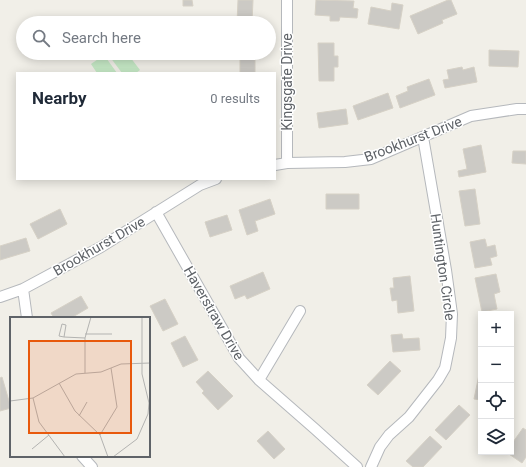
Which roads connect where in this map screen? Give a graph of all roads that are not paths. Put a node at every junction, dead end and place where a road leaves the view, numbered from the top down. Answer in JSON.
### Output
{"nodes":[{"id":1,"x":287,"y":0,"type":"edge"},
{"id":2,"x":526,"y":109,"type":"edge"},
{"id":3,"x":423,"y":137,"type":"junction"},
{"id":4,"x":287,"y":163,"type":"junction"},
{"id":5,"x":276,"y":165,"type":"edge"},
{"id":6,"x":213,"y":180,"type":"edge"},
{"id":7,"x":156,"y":212,"type":"junction"},
{"id":8,"x":23,"y":289,"type":"junction"},
{"id":9,"x":0,"y":296,"type":"edge"},
{"id":10,"x":300,"y":311,"type":"dead end"},
{"id":11,"x":27,"y":317,"type":"edge"},
{"id":12,"x":259,"y":380,"type":"junction"},
{"id":13,"x":83,"y":457,"type":"edge"},
{"id":14,"x":92,"y":467,"type":"edge"},
{"id":15,"x":357,"y":467,"type":"edge"},
{"id":16,"x":371,"y":467,"type":"edge"}],
"edges":[{"from":1,"to":4,"type":"street","name":"Kingsgate Drive"},
{"from":2,"to":3,"type":"street","name":"Brookhurst Drive"},
{"from":3,"to":4,"type":"street","name":"Brookhurst Drive"},
{"from":3,"to":16,"type":"street","name":"Huntington Circle"},
{"from":4,"to":5,"type":"street","name":"Brookhurst Drive"},
{"from":6,"to":7,"type":"street","name":"Brookhurst Drive"},
{"from":7,"to":8,"type":"street","name":"Brookhurst Drive"},
{"from":7,"to":12,"type":"street","name":"Haverstraw Drive"},
{"from":8,"to":9,"type":"street","name":"Brookhurst Drive"},
{"from":8,"to":11,"type":"street"},
{"from":10,"to":12,"type":"street"},
{"from":12,"to":15,"type":"street","name":"Haverstraw Drive"},
{"from":13,"to":14,"type":"street"}]}
